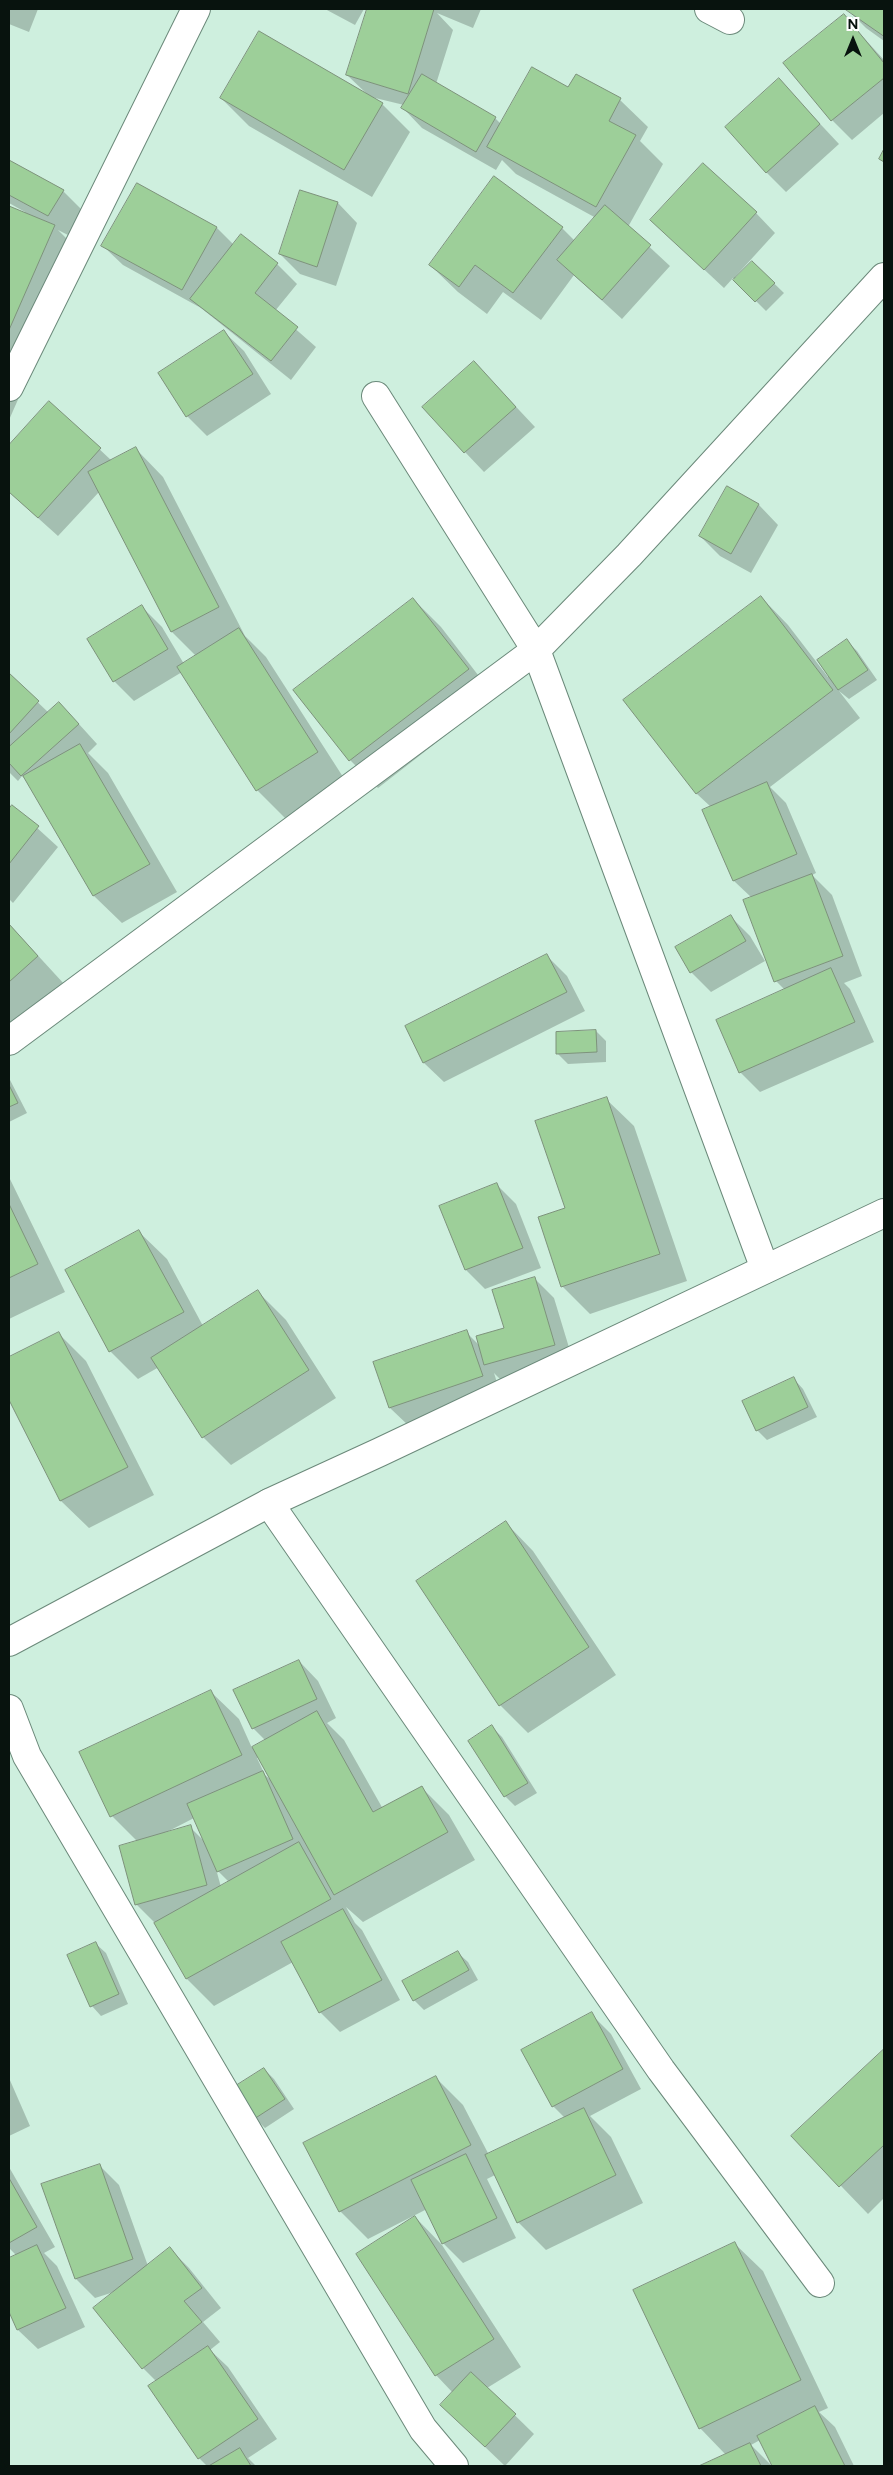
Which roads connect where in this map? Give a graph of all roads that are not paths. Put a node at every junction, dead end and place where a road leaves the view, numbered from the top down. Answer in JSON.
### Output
{"nodes":[{"id":1,"x":196,"y":9,"type":"edge"},
{"id":2,"x":884,"y":277,"type":"edge"},
{"id":3,"x":9,"y":388,"type":"edge"},
{"id":4,"x":376,"y":396,"type":"dead end"},
{"id":5,"x":536,"y":650,"type":"junction"},
{"id":6,"x":9,"y":1041,"type":"edge"},
{"id":7,"x":884,"y":1213,"type":"edge"},
{"id":8,"x":765,"y":1269,"type":"junction"},
{"id":9,"x":268,"y":1503,"type":"junction"},
{"id":10,"x":9,"y":1642,"type":"edge"},
{"id":11,"x":9,"y":1709,"type":"edge"},
{"id":12,"x":820,"y":2283,"type":"dead end"},
{"id":13,"x":454,"y":2466,"type":"edge"}],
"edges":[{"from":1,"to":3,"type":"street"},
{"from":2,"to":5,"type":"street"},
{"from":4,"to":5,"type":"street"},
{"from":5,"to":6,"type":"street"},
{"from":5,"to":8,"type":"street"},
{"from":7,"to":8,"type":"street"},
{"from":8,"to":9,"type":"street"},
{"from":9,"to":10,"type":"street"},
{"from":9,"to":12,"type":"street"},
{"from":11,"to":13,"type":"street"}]}
